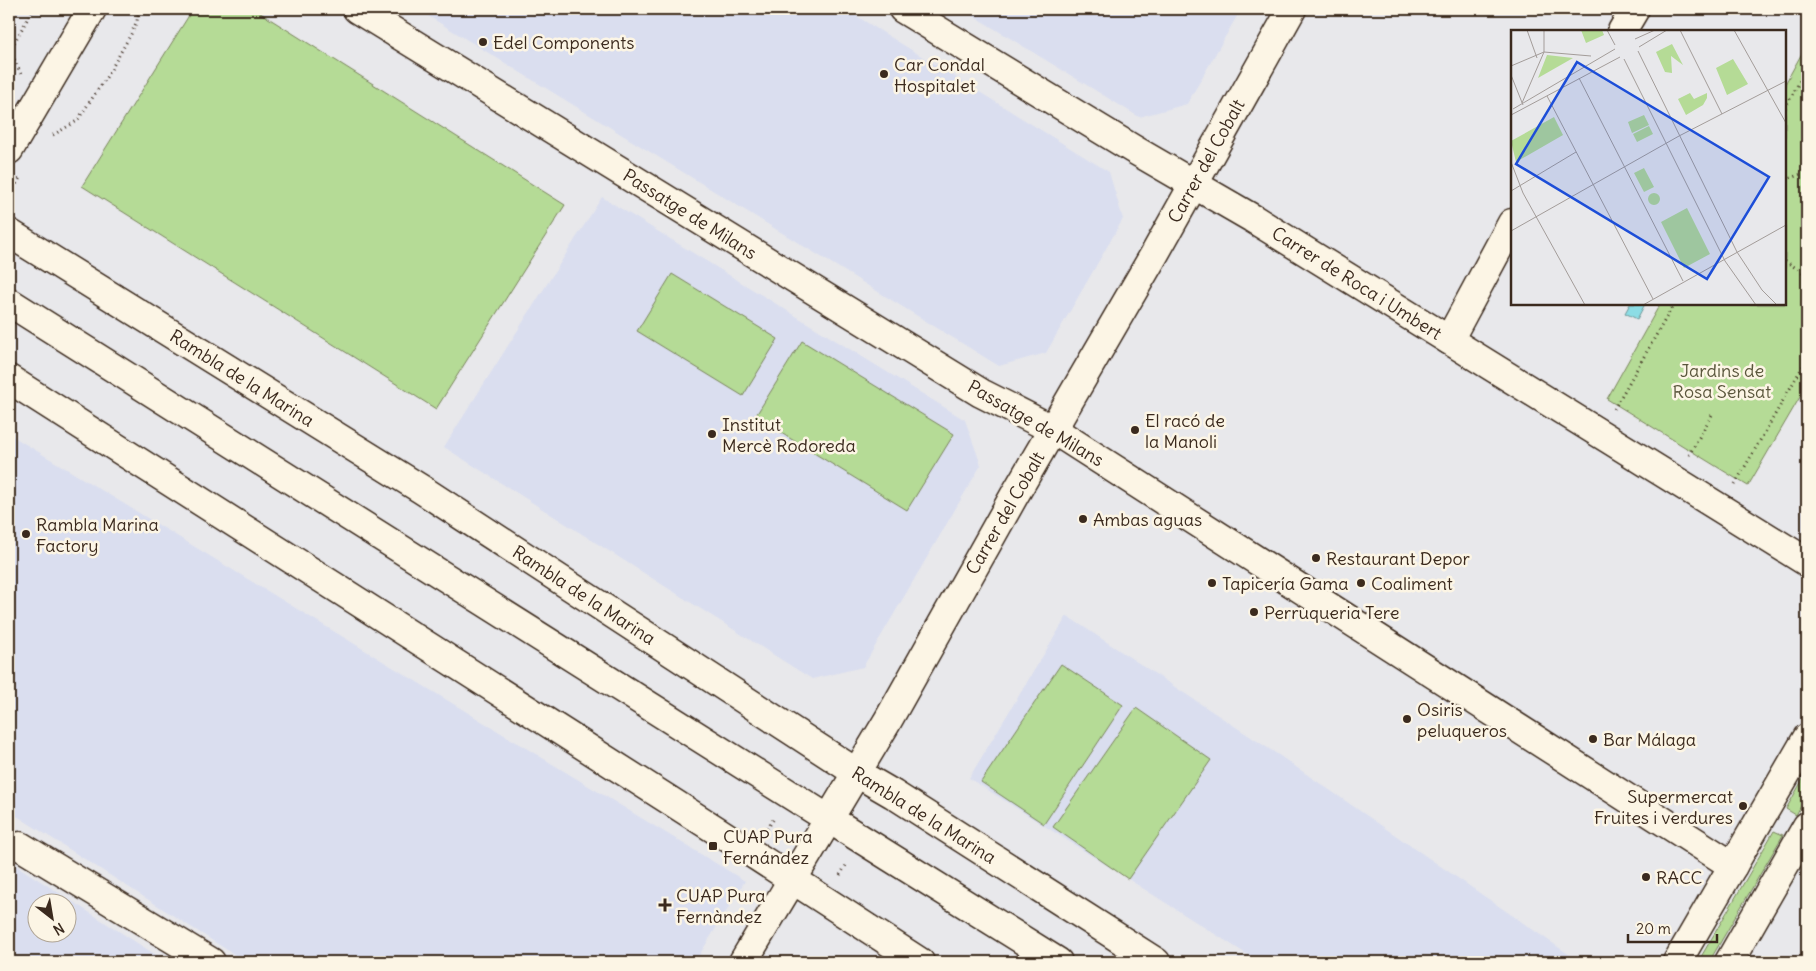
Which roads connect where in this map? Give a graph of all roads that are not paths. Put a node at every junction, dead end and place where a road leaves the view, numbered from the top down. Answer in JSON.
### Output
{"nodes":[{"id":1,"x":92,"y":9,"type":"edge"},
{"id":2,"x":357,"y":9,"type":"edge"},
{"id":3,"x":903,"y":9,"type":"edge"},
{"id":4,"x":1292,"y":9,"type":"edge"},
{"id":5,"x":1635,"y":9,"type":"edge"},
{"id":6,"x":1623,"y":30,"type":"edge"},
{"id":7,"x":17,"y":159,"type":"edge"},
{"id":8,"x":1193,"y":184,"type":"junction"},
{"id":9,"x":1511,"y":225,"type":"edge"},
{"id":10,"x":9,"y":233,"type":"edge"},
{"id":11,"x":9,"y":302,"type":"edge"},
{"id":12,"x":1449,"y":340,"type":"junction"},
{"id":13,"x":9,"y":379,"type":"edge"},
{"id":14,"x":1052,"y":429,"type":"junction"},
{"id":15,"x":1807,"y":562,"type":"edge"},
{"id":16,"x":1807,"y":738,"type":"edge"},
{"id":17,"x":856,"y":773,"type":"junction"},
{"id":18,"x":816,"y":811,"type":"dead end"},
{"id":19,"x":1807,"y":826,"type":"edge"},
{"id":20,"x":842,"y":827,"type":"dead end"},
{"id":21,"x":20,"y":846,"type":"dead end"},
{"id":22,"x":1733,"y":866,"type":"junction"},
{"id":23,"x":794,"y":880,"type":"junction"},
{"id":24,"x":211,"y":962,"type":"edge"},
{"id":25,"x":743,"y":962,"type":"edge"},
{"id":26,"x":920,"y":962,"type":"edge"},
{"id":27,"x":1058,"y":962,"type":"edge"},
{"id":28,"x":1156,"y":962,"type":"edge"},
{"id":29,"x":1677,"y":962,"type":"edge"},
{"id":30,"x":1729,"y":962,"type":"edge"}],
"edges":[{"from":1,"to":7,"type":"street"},
{"from":2,"to":14,"type":"street","name":"Passatge de Milans"},
{"from":3,"to":8,"type":"street","name":"Carrer de Roca i Umbert"},
{"from":4,"to":8,"type":"street","name":"Carrer del Cobalt"},
{"from":5,"to":6,"type":"street"},
{"from":8,"to":12,"type":"street","name":"Carrer de Roca i Umbert"},
{"from":8,"to":14,"type":"street","name":"Carrer del Cobalt"},
{"from":9,"to":12,"type":"street"},
{"from":10,"to":17,"type":"street","name":"Rambla de la Marina"},
{"from":11,"to":18,"type":"street"},
{"from":12,"to":15,"type":"street","name":"Carrer de Roca i Umbert"},
{"from":13,"to":23,"type":"street"},
{"from":14,"to":17,"type":"street","name":"Carrer del Cobalt"},
{"from":14,"to":22,"type":"street","name":"Passatge de Milans"},
{"from":16,"to":22,"type":"street"},
{"from":17,"to":23,"type":"street","name":"Carrer del Cobalt"},
{"from":17,"to":28,"type":"street","name":"Rambla de la Marina"},
{"from":19,"to":30,"type":"street"},
{"from":20,"to":27,"type":"street"},
{"from":21,"to":24,"type":"street"},
{"from":22,"to":29,"type":"street"},
{"from":23,"to":25,"type":"street","name":"Carrer del Cobalt"},
{"from":23,"to":26,"type":"street"}]}
